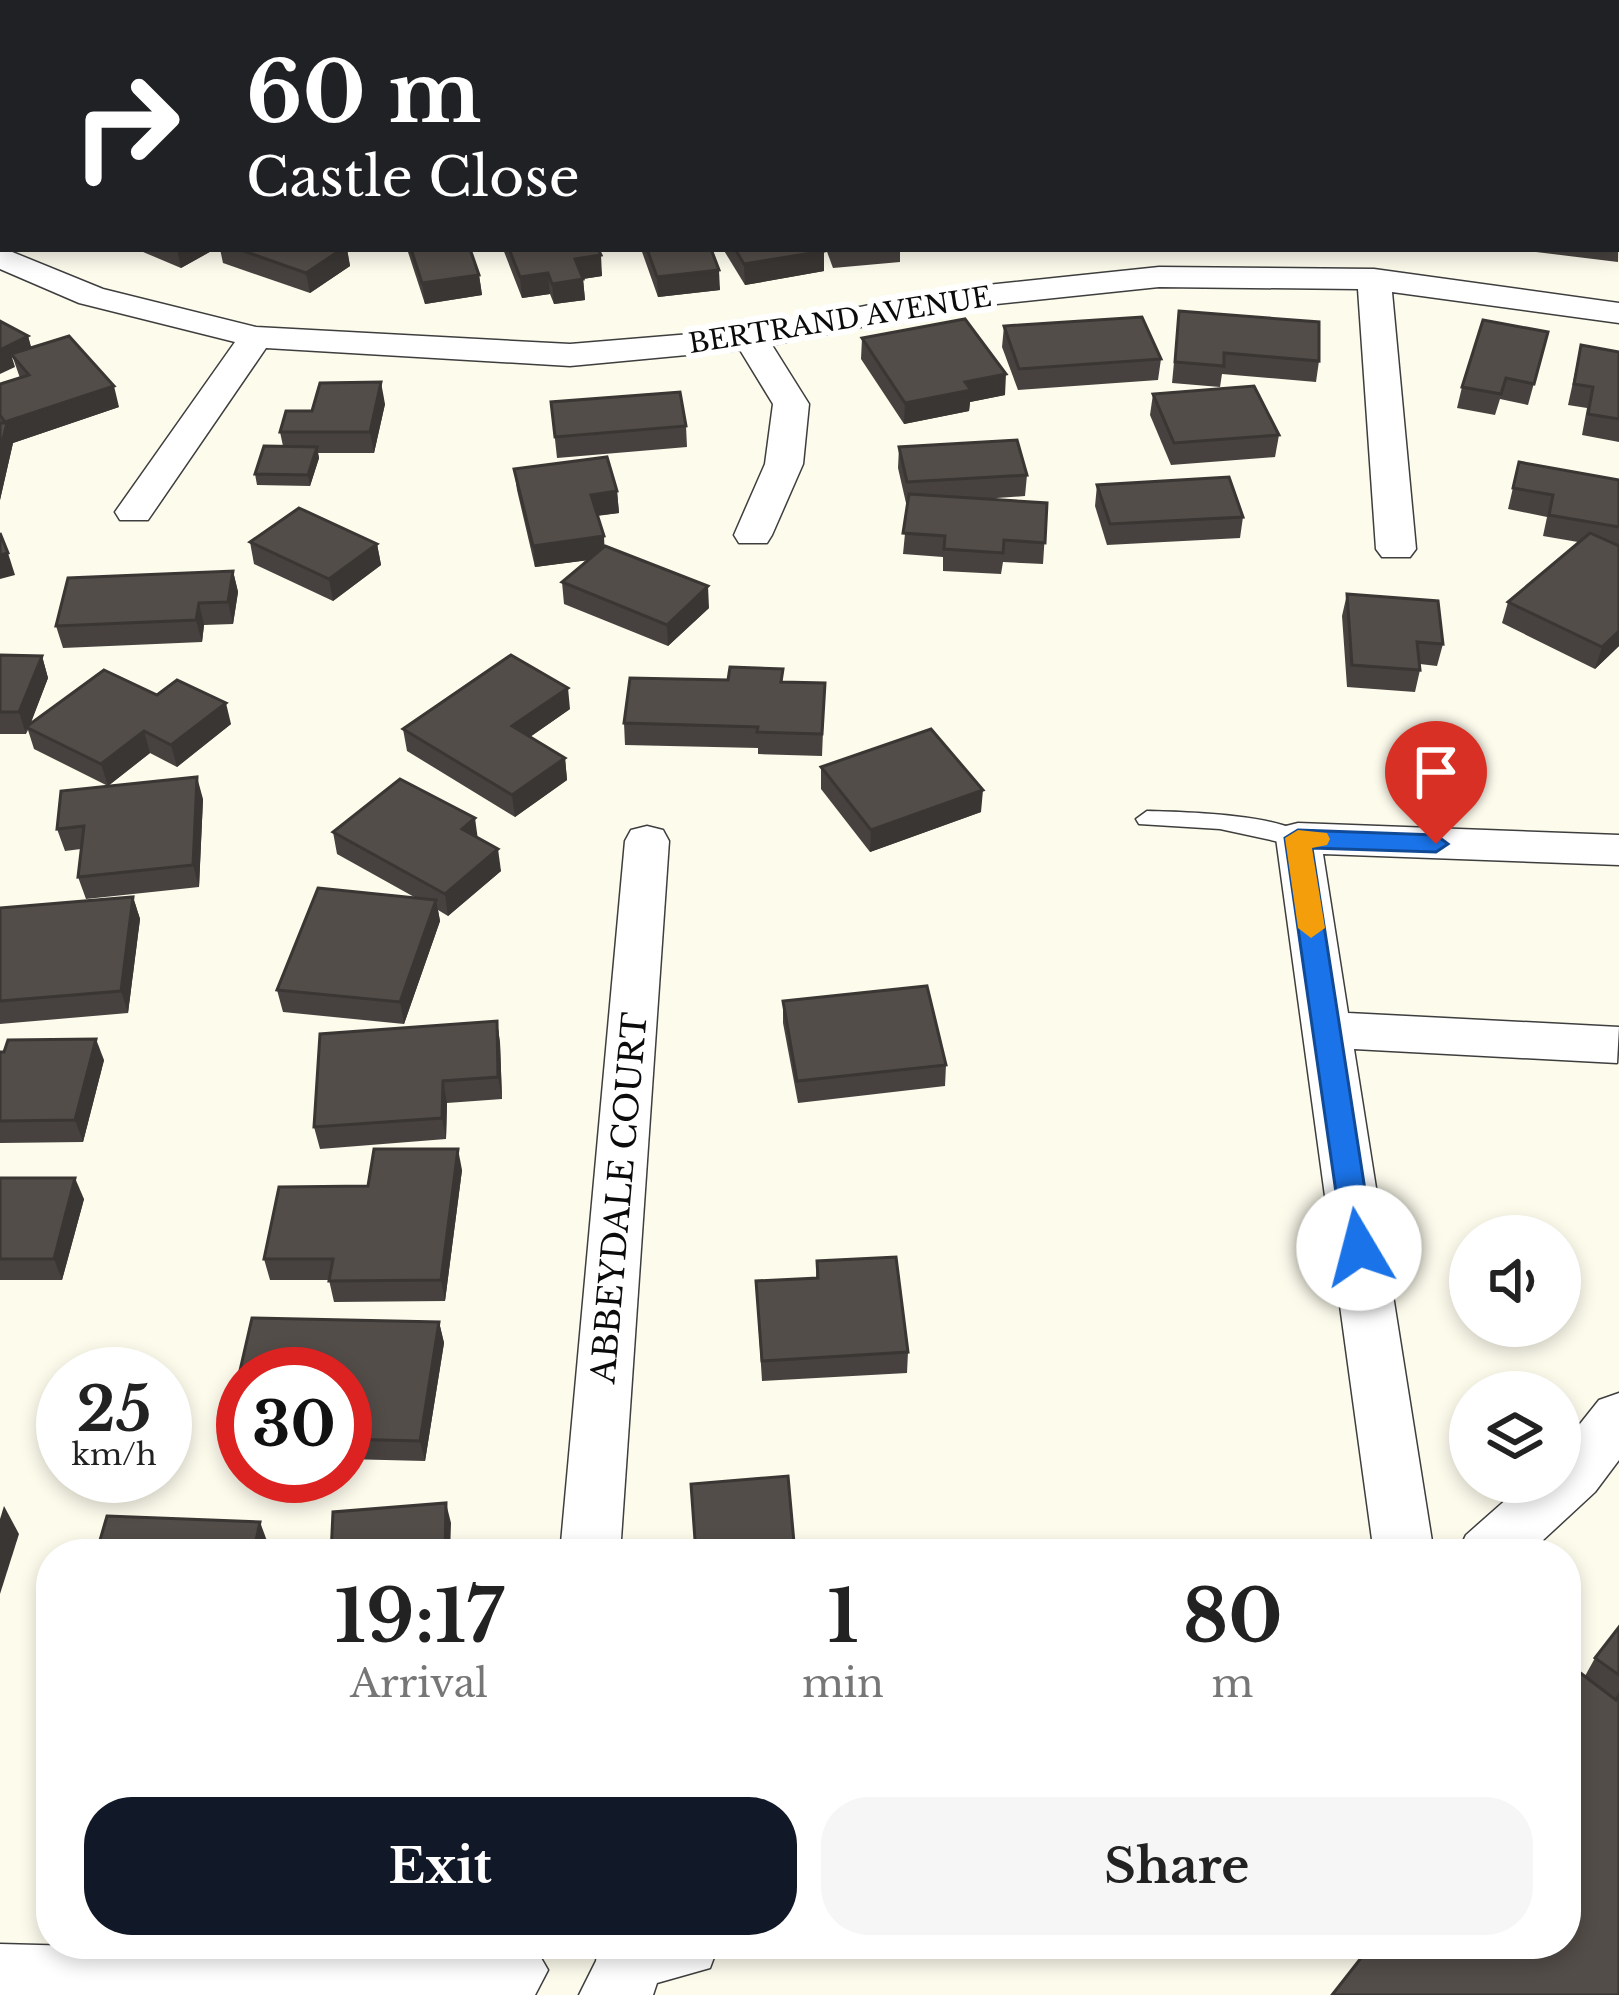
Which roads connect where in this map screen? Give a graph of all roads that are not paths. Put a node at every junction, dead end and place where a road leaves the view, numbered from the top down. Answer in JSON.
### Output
{"nodes":[{"id":1,"x":0,"y":257,"type":"edge"},
{"id":2,"x":1374,"y":280,"type":"junction"},
{"id":3,"x":1619,"y":313,"type":"edge"},
{"id":4,"x":256,"y":337,"type":"junction"},
{"id":5,"x":751,"y":339,"type":"junction"},
{"id":6,"x":134,"y":512,"type":"dead end"},
{"id":7,"x":753,"y":535,"type":"dead end"},
{"id":8,"x":1396,"y":549,"type":"dead end"},
{"id":9,"x":1147,"y":819,"type":"dead end"},
{"id":10,"x":1298,"y":838,"type":"junction"},
{"id":11,"x":647,"y":841,"type":"dead end"},
{"id":12,"x":1619,"y":850,"type":"edge"},
{"id":13,"x":1327,"y":1030,"type":"junction"},
{"id":14,"x":1618,"y":1045,"type":"edge"},
{"id":15,"x":1619,"y":1417,"type":"edge"},
{"id":16,"x":591,"y":1539,"type":"edge"},
{"id":17,"x":1402,"y":1539,"type":"edge"},
{"id":18,"x":1504,"y":1539,"type":"edge"},
{"id":19,"x":518,"y":1970,"type":"edge"},
{"id":20,"x":0,"y":1978,"type":"edge"}],
"edges":[{"from":1,"to":4,"type":"street","name":"BERTRAND AVENUE"},
{"from":2,"to":3,"type":"street","name":"BERTRAND AVENUE"},
{"from":2,"to":5,"type":"street","name":"BERTRAND AVENUE"},
{"from":2,"to":8,"type":"street"},
{"from":4,"to":5,"type":"street","name":"BERTRAND AVENUE"},
{"from":4,"to":6,"type":"street"},
{"from":5,"to":7,"type":"street"},
{"from":9,"to":10,"type":"lane"},
{"from":10,"to":12,"type":"street"},
{"from":10,"to":13,"type":"street"},
{"from":11,"to":16,"type":"street","name":"ABBEYDALE COURT"},
{"from":13,"to":14,"type":"street"},
{"from":13,"to":17,"type":"street"},
{"from":15,"to":18,"type":"street"},
{"from":19,"to":20,"type":"street"}]}
